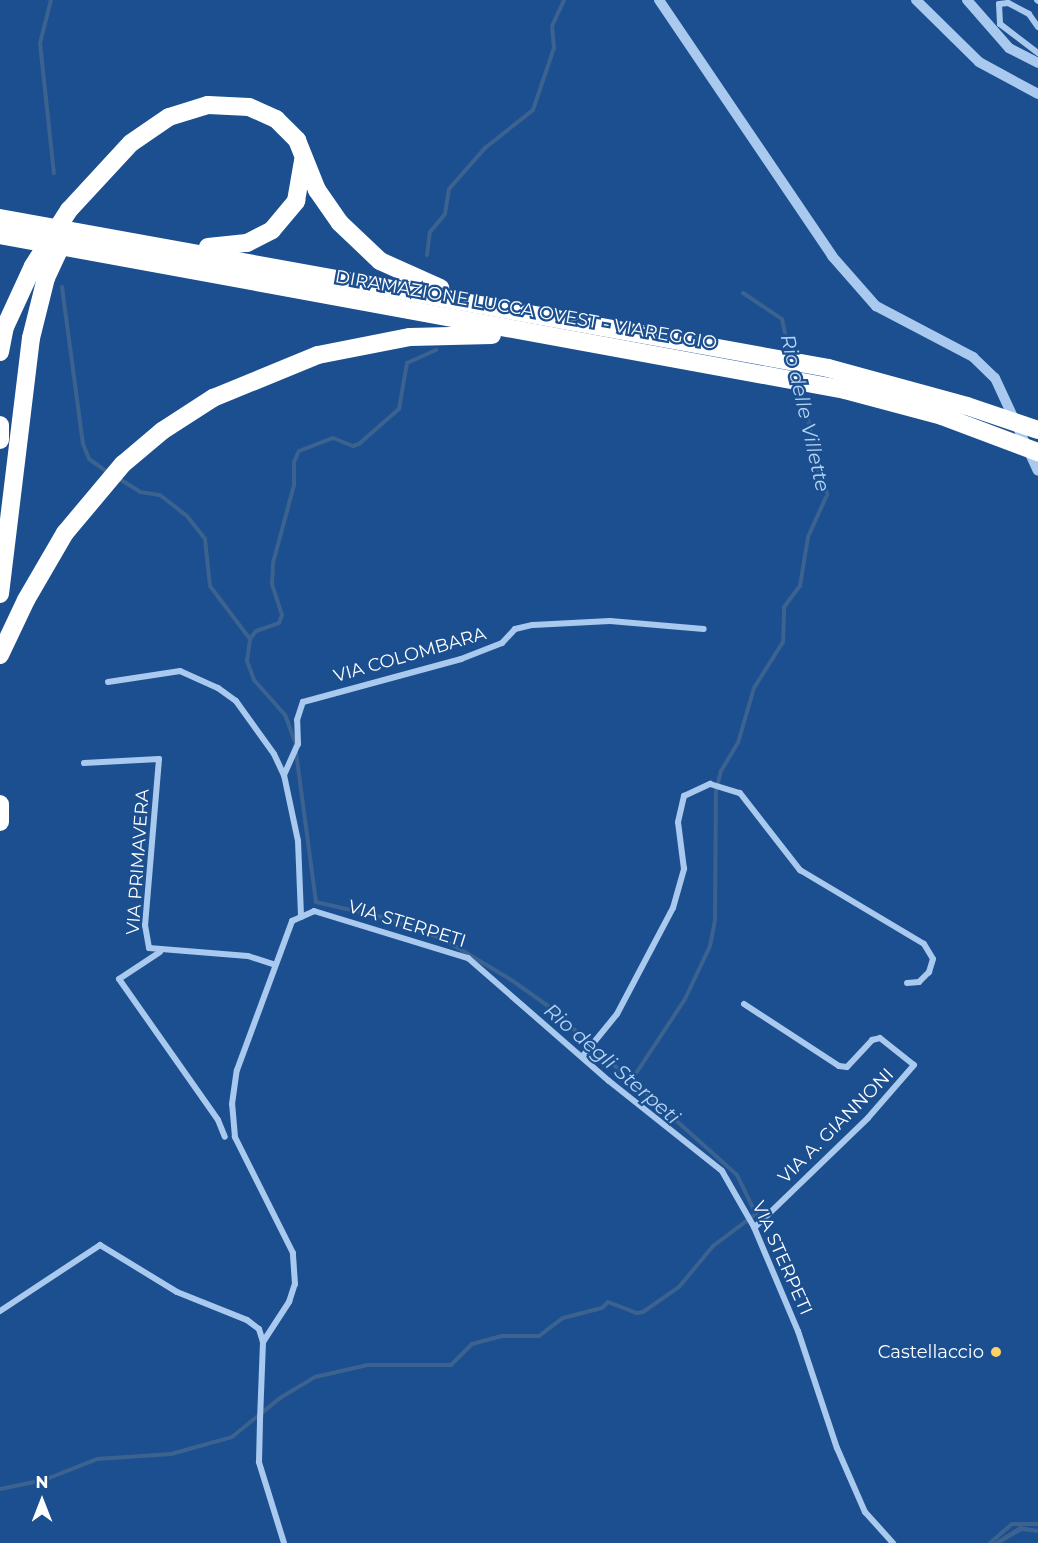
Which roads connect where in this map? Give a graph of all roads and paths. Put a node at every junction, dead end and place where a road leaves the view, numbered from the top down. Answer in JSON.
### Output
{"nodes":[{"id":1,"x":659,"y":0,"type":"edge"},
{"id":2,"x":916,"y":0,"type":"edge"},
{"id":3,"x":967,"y":0,"type":"edge"},
{"id":4,"x":1038,"y":27,"type":"edge"},
{"id":5,"x":1038,"y":53,"type":"edge"},
{"id":6,"x":1038,"y":63,"type":"edge"},
{"id":7,"x":1038,"y":94,"type":"edge"},
{"id":8,"x":304,"y":157,"type":"junction"},
{"id":9,"x":90,"y":188,"type":"junction"},
{"id":10,"x":0,"y":218,"type":"edge"},
{"id":11,"x":0,"y":235,"type":"edge"},
{"id":12,"x":122,"y":238,"type":"junction"},
{"id":13,"x":383,"y":296,"type":"junction"},
{"id":14,"x":558,"y":329,"type":"junction"},
{"id":15,"x":0,"y":352,"type":"edge"},
{"id":16,"x":966,"y":415,"type":"junction"},
{"id":17,"x":0,"y":425,"type":"edge"},
{"id":18,"x":1038,"y":430,"type":"edge"},
{"id":19,"x":0,"y":441,"type":"edge"},
{"id":20,"x":1038,"y":452,"type":"edge"},
{"id":21,"x":1038,"y":471,"type":"edge"},
{"id":22,"x":0,"y":594,"type":"edge"},
{"id":23,"x":704,"y":629,"type":"dead end"},
{"id":24,"x":2,"y":650,"type":"edge"},
{"id":25,"x":108,"y":682,"type":"dead end"},
{"id":26,"x":84,"y":763,"type":"dead end"},
{"id":27,"x":284,"y":775,"type":"junction"},
{"id":28,"x":0,"y":804,"type":"edge"},
{"id":29,"x":0,"y":822,"type":"edge"},
{"id":30,"x":301,"y":916,"type":"junction"},
{"id":31,"x":161,"y":952,"type":"junction"},
{"id":32,"x":276,"y":965,"type":"junction"},
{"id":33,"x":907,"y":983,"type":"dead end"},
{"id":34,"x":744,"y":1004,"type":"dead end"},
{"id":35,"x":584,"y":1054,"type":"junction"},
{"id":36,"x":225,"y":1137,"type":"dead end"},
{"id":37,"x":754,"y":1228,"type":"junction"},
{"id":38,"x":0,"y":1311,"type":"edge"},
{"id":39,"x":263,"y":1342,"type":"junction"},
{"id":40,"x":284,"y":1543,"type":"edge"},
{"id":41,"x":893,"y":1543,"type":"edge"}],
"edges":[{"from":1,"to":21,"type":"street"},
{"from":2,"to":7,"type":"street"},
{"from":3,"to":6,"type":"street"},
{"from":4,"to":5,"type":"street"},
{"from":8,"to":9,"type":"highway"},
{"from":8,"to":12,"type":"highway"},
{"from":8,"to":14,"type":"highway"},
{"from":9,"to":15,"type":"highway"},
{"from":9,"to":22,"type":"highway"},
{"from":10,"to":12,"type":"highway","name":"DIRAMAZIONE LUCCA OVEST - VIAREGGIO"},
{"from":11,"to":13,"type":"highway","name":"DIRAMAZIONE LUCCA OVEST - VIAREGGIO"},
{"from":12,"to":13,"type":"highway","name":"DIRAMAZIONE LUCCA OVEST - VIAREGGIO"},
{"from":13,"to":14,"type":"highway","name":"DIRAMAZIONE LUCCA OVEST - VIAREGGIO"},
{"from":14,"to":16,"type":"highway","name":"DIRAMAZIONE LUCCA OVEST - VIAREGGIO"},
{"from":14,"to":24,"type":"highway"},
{"from":16,"to":18,"type":"highway","name":"DIRAMAZIONE LUCCA OVEST - VIAREGGIO"},
{"from":16,"to":20,"type":"highway","name":"DIRAMAZIONE LUCCA OVEST - VIAREGGIO"},
{"from":17,"to":19,"type":"highway"},
{"from":23,"to":27,"type":"street","name":"VIA COLOMBARA"},
{"from":25,"to":27,"type":"street"},
{"from":26,"to":31,"type":"street","name":"VIA PRIMAVERA"},
{"from":27,"to":30,"type":"street"},
{"from":28,"to":29,"type":"highway"},
{"from":30,"to":32,"type":"street"},
{"from":30,"to":35,"type":"street","name":"VIA STERPETI"},
{"from":31,"to":32,"type":"street","name":"VIA PRIMAVERA"},
{"from":31,"to":36,"type":"street"},
{"from":32,"to":39,"type":"street"},
{"from":33,"to":35,"type":"street"},
{"from":34,"to":37,"type":"street","name":"VIA A. GIANNONI"},
{"from":35,"to":37,"type":"street","name":"VIA STERPETI"},
{"from":37,"to":41,"type":"street","name":"VIA STERPETI"},
{"from":38,"to":39,"type":"street"},
{"from":39,"to":40,"type":"street"}]}
